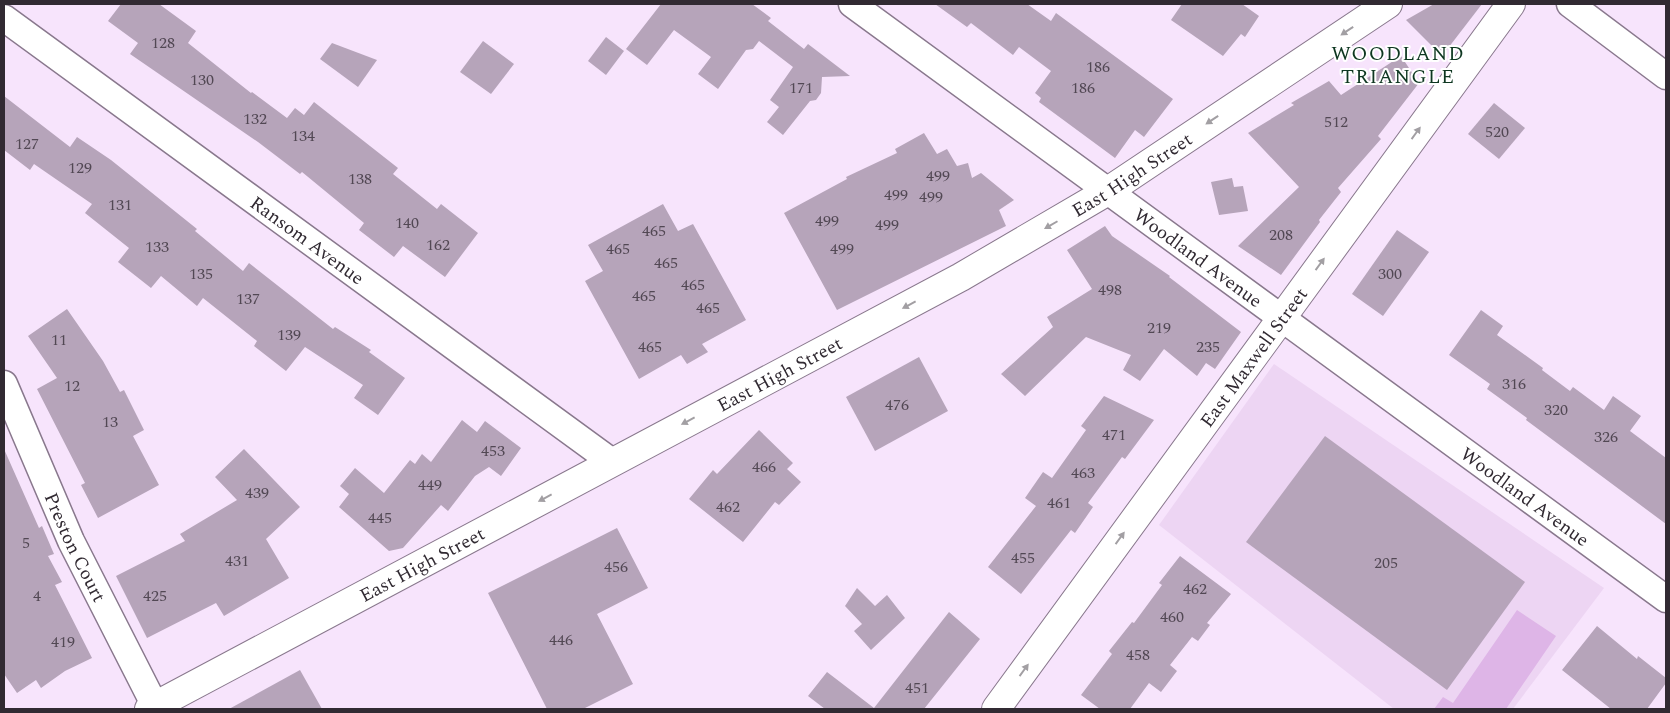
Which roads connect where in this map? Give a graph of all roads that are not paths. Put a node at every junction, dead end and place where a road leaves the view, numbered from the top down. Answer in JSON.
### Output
{"nodes":[{"id":1,"x":852,"y":4,"type":"edge"},
{"id":2,"x":1388,"y":4,"type":"edge"},
{"id":3,"x":1511,"y":4,"type":"edge"},
{"id":4,"x":1570,"y":4,"type":"edge"},
{"id":5,"x":4,"y":18,"type":"edge"},
{"id":6,"x":1666,"y":76,"type":"edge"},
{"id":7,"x":1108,"y":191,"type":"junction"},
{"id":8,"x":1280,"y":317,"type":"junction"},
{"id":9,"x":4,"y":384,"type":"edge"},
{"id":10,"x":612,"y":462,"type":"junction"},
{"id":11,"x":1666,"y":599,"type":"edge"},
{"id":12,"x":152,"y":708,"type":"edge"},
{"id":13,"x":996,"y":709,"type":"edge"}],
"edges":[{"from":1,"to":7,"type":"street","name":"Woodland Avenue"},
{"from":2,"to":7,"type":"main road","name":"East High Street","one_way":true},
{"from":8,"to":3,"type":"main road","name":"East Maxwell Street","one_way":true},
{"from":4,"to":6,"type":"street"},
{"from":5,"to":10,"type":"street","name":"Ransom Avenue"},
{"from":7,"to":8,"type":"street","name":"Woodland Avenue"},
{"from":7,"to":10,"type":"main road","name":"East High Street","one_way":true},
{"from":8,"to":11,"type":"street","name":"Woodland Avenue"},
{"from":13,"to":8,"type":"main road","name":"East Maxwell Street","one_way":true},
{"from":9,"to":12,"type":"street","name":"Preston Court"},
{"from":10,"to":12,"type":"main road","name":"East High Street","one_way":true}]}
